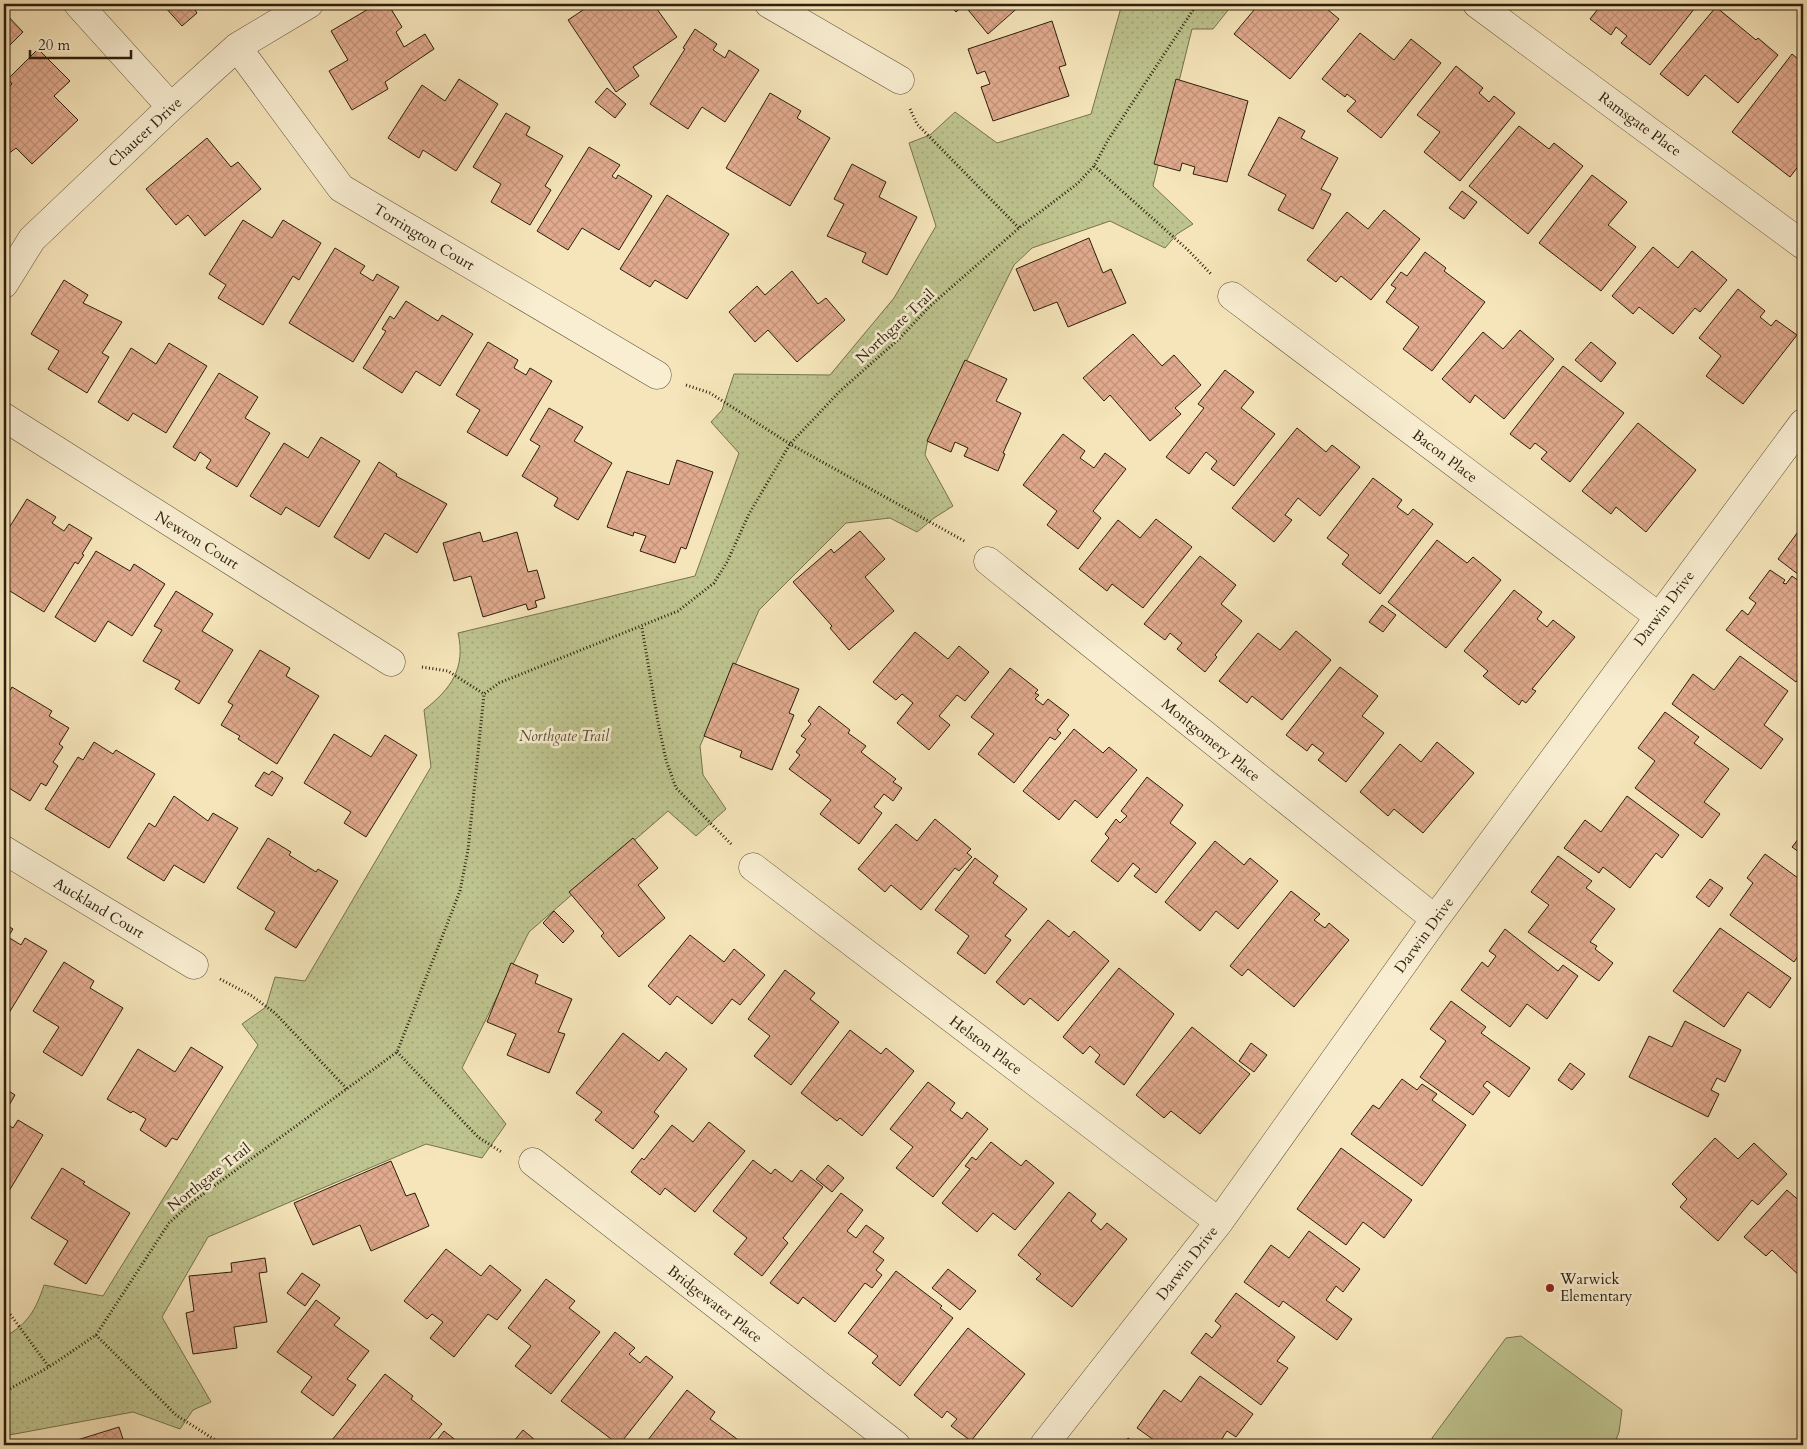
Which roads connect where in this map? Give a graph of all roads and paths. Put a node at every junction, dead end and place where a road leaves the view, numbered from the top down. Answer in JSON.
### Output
{"nodes":[{"id":1,"x":78,"y":4,"type":"edge"},
{"id":2,"x":309,"y":4,"type":"edge"},
{"id":3,"x":769,"y":4,"type":"edge"},
{"id":4,"x":1197,"y":4,"type":"edge"},
{"id":5,"x":1477,"y":4,"type":"edge"},
{"id":6,"x":237,"y":47,"type":"junction"},
{"id":7,"x":900,"y":80,"type":"joint"},
{"id":8,"x":171,"y":107,"type":"junction"},
{"id":9,"x":1094,"y":166,"type":"junction"},
{"id":10,"x":1019,"y":228,"type":"junction"},
{"id":11,"x":1803,"y":245,"type":"edge"},
{"id":12,"x":4,"y":284,"type":"edge"},
{"id":13,"x":1232,"y":296,"type":"joint"},
{"id":14,"x":657,"y":376,"type":"joint"},
{"id":15,"x":4,"y":417,"type":"edge"},
{"id":16,"x":1803,"y":423,"type":"edge"},
{"id":17,"x":790,"y":444,"type":"junction"},
{"id":18,"x":988,"y":561,"type":"joint"},
{"id":19,"x":1658,"y":616,"type":"junction"},
{"id":20,"x":642,"y":628,"type":"junction"},
{"id":21,"x":390,"y":662,"type":"joint"},
{"id":22,"x":484,"y":694,"type":"junction"},
{"id":23,"x":4,"y":850,"type":"edge"},
{"id":24,"x":753,"y":867,"type":"joint"},
{"id":25,"x":1435,"y":919,"type":"junction"},
{"id":26,"x":194,"y":965,"type":"joint"},
{"id":27,"x":397,"y":1052,"type":"junction"},
{"id":28,"x":347,"y":1089,"type":"junction"},
{"id":29,"x":533,"y":1162,"type":"joint"},
{"id":30,"x":1219,"y":1222,"type":"junction"},
{"id":31,"x":4,"y":1306,"type":"edge"},
{"id":32,"x":96,"y":1335,"type":"junction"},
{"id":33,"x":49,"y":1367,"type":"junction"},
{"id":34,"x":4,"y":1392,"type":"edge"},
{"id":35,"x":223,"y":1445,"type":"edge"},
{"id":36,"x":896,"y":1445,"type":"edge"},
{"id":37,"x":1044,"y":1445,"type":"edge"}],
"edges":[{"from":1,"to":8,"type":"street"},
{"from":2,"to":6,"type":"street","name":"Chaucer Drive"},
{"from":3,"to":7,"type":"street"},
{"from":4,"to":9,"type":"path","name":"Northgate Trail"},
{"from":5,"to":11,"type":"street","name":"Ramsgate Place"},
{"from":6,"to":8,"type":"street","name":"Chaucer Drive"},
{"from":6,"to":14,"type":"street","name":"Torrington Court"},
{"from":7,"to":10,"type":"path"},
{"from":8,"to":12,"type":"street","name":"Chaucer Drive"},
{"from":9,"to":10,"type":"path","name":"Northgate Trail"},
{"from":9,"to":13,"type":"path"},
{"from":10,"to":17,"type":"path","name":"Northgate Trail"},
{"from":13,"to":19,"type":"street","name":"Bacon Place"},
{"from":14,"to":17,"type":"path"},
{"from":15,"to":21,"type":"street","name":"Newton Court"},
{"from":16,"to":19,"type":"street","name":"Darwin Drive"},
{"from":17,"to":18,"type":"path"},
{"from":17,"to":20,"type":"path","name":"Northgate Trail"},
{"from":18,"to":25,"type":"street","name":"Montgomery Place"},
{"from":19,"to":25,"type":"street","name":"Darwin Drive"},
{"from":20,"to":22,"type":"path","name":"Northgate Trail"},
{"from":20,"to":24,"type":"path"},
{"from":21,"to":22,"type":"path"},
{"from":22,"to":27,"type":"path"},
{"from":23,"to":26,"type":"street","name":"Auckland Court"},
{"from":24,"to":30,"type":"street","name":"Helston Place"},
{"from":25,"to":30,"type":"street","name":"Darwin Drive"},
{"from":26,"to":28,"type":"path"},
{"from":27,"to":28,"type":"path","name":"Northgate Trail"},
{"from":27,"to":29,"type":"path"},
{"from":28,"to":32,"type":"path","name":"Northgate Trail"},
{"from":29,"to":36,"type":"street","name":"Bridgewater Place"},
{"from":30,"to":37,"type":"street","name":"Darwin Drive"},
{"from":31,"to":33,"type":"path"},
{"from":32,"to":33,"type":"path","name":"Northgate Trail"},
{"from":32,"to":35,"type":"path"},
{"from":33,"to":34,"type":"path","name":"Northgate Trail"}]}
